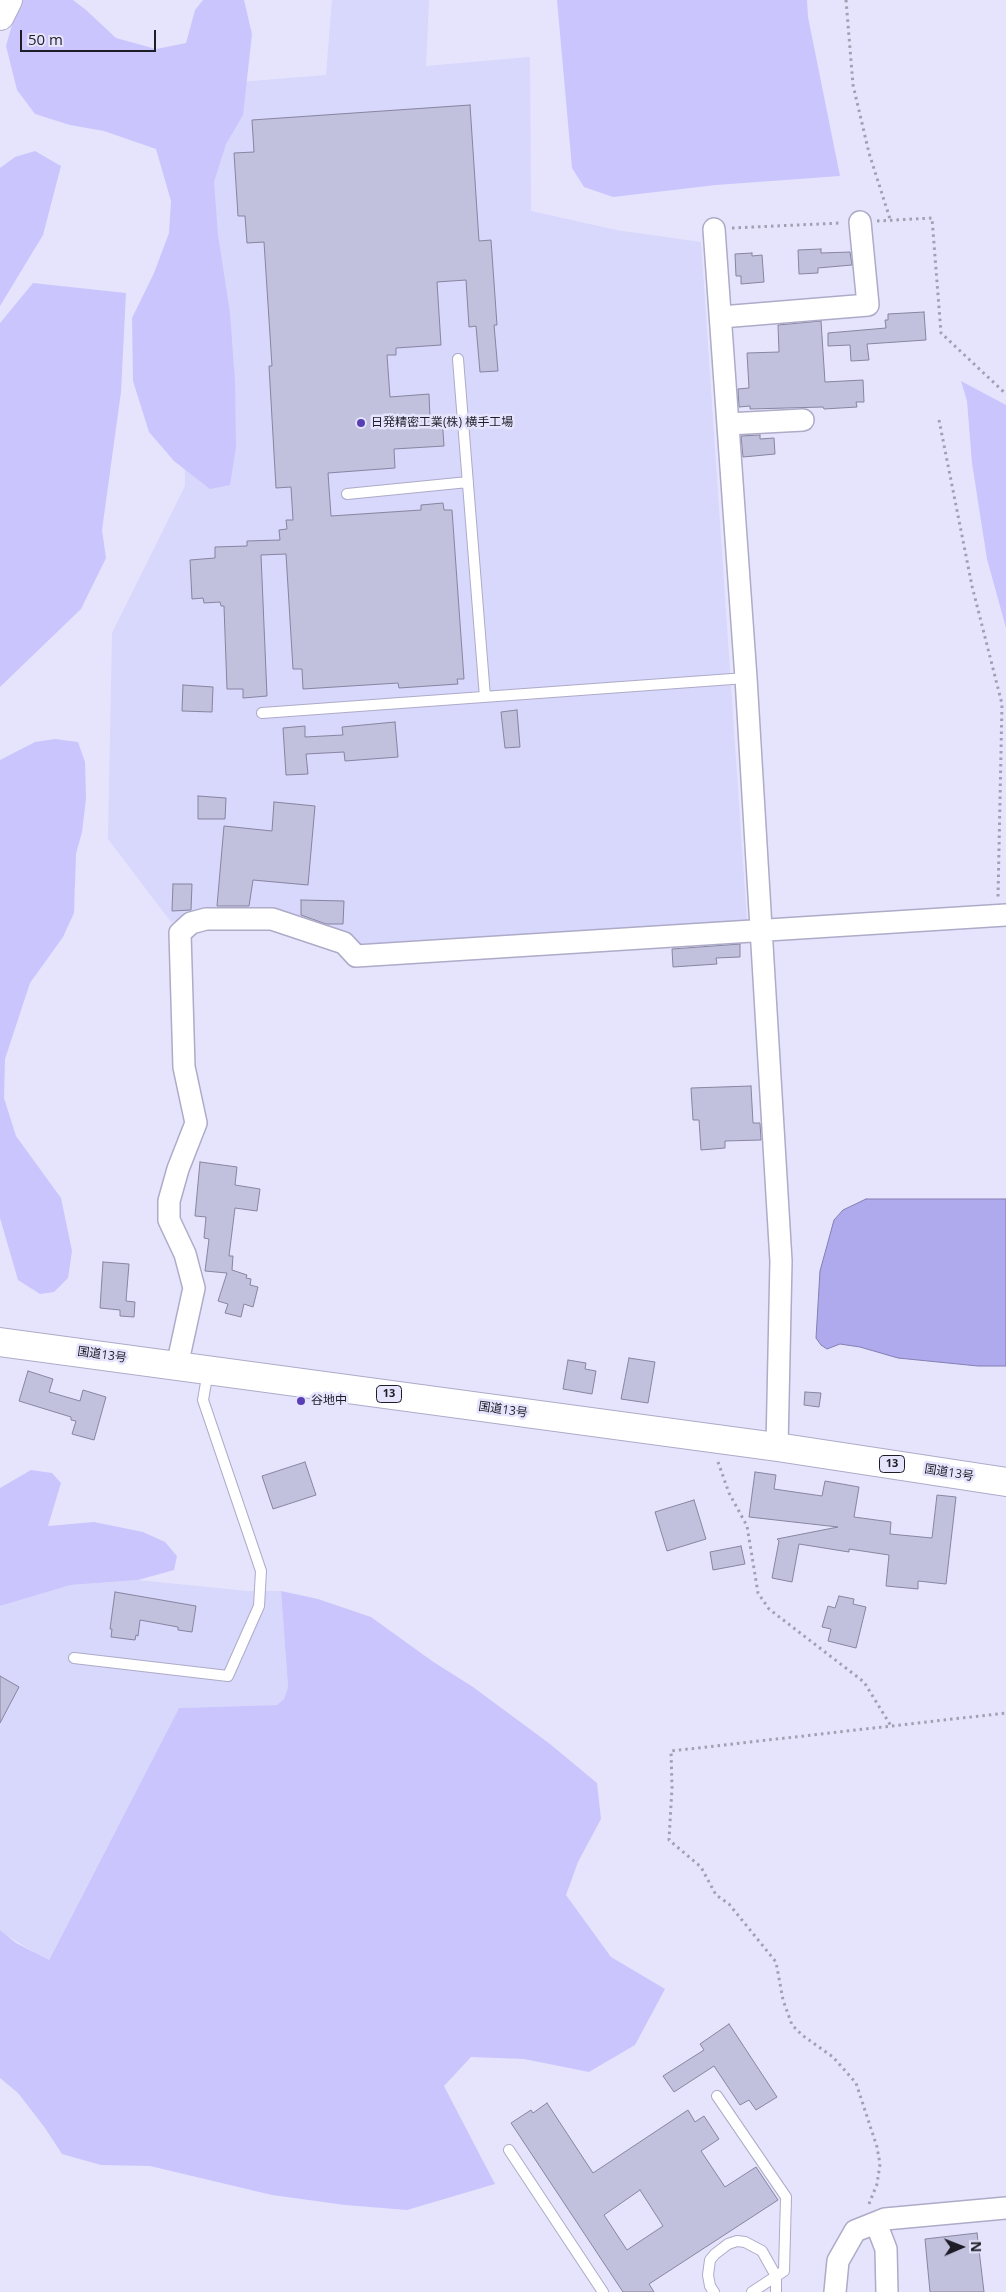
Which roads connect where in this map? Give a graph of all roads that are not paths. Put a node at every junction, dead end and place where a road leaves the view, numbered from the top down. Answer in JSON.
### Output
{"nodes":[{"id":1,"x":8,"y":0,"type":"edge"},
{"id":2,"x":0,"y":16,"type":"edge"},
{"id":3,"x":860,"y":222,"type":"dead end"},
{"id":4,"x":714,"y":229,"type":"dead end"},
{"id":5,"x":721,"y":317,"type":"junction"},
{"id":6,"x":458,"y":359,"type":"dead end"},
{"id":7,"x":803,"y":420,"type":"dead end"},
{"id":8,"x":728,"y":424,"type":"junction"},
{"id":9,"x":468,"y":482,"type":"junction"},
{"id":10,"x":347,"y":494,"type":"dead end"},
{"id":11,"x":746,"y":678,"type":"junction"},
{"id":12,"x":485,"y":697,"type":"junction"},
{"id":13,"x":262,"y":713,"type":"dead end"},
{"id":14,"x":1002,"y":915,"type":"edge"},
{"id":15,"x":762,"y":929,"type":"junction"},
{"id":16,"x":0,"y":1342,"type":"edge"},
{"id":17,"x":177,"y":1366,"type":"junction"},
{"id":18,"x":208,"y":1370,"type":"junction"},
{"id":19,"x":777,"y":1447,"type":"junction"},
{"id":20,"x":1006,"y":1482,"type":"edge"},
{"id":21,"x":74,"y":1658,"type":"dead end"},
{"id":22,"x":717,"y":2096,"type":"dead end"},
{"id":23,"x":509,"y":2150,"type":"dead end"},
{"id":24,"x":1006,"y":2208,"type":"edge"},
{"id":25,"x":876,"y":2223,"type":"junction"},
{"id":26,"x":776,"y":2276,"type":"junction"},
{"id":27,"x":603,"y":2292,"type":"edge"},
{"id":28,"x":714,"y":2292,"type":"edge"},
{"id":29,"x":752,"y":2292,"type":"edge"},
{"id":30,"x":776,"y":2292,"type":"edge"},
{"id":31,"x":835,"y":2292,"type":"edge"},
{"id":32,"x":887,"y":2292,"type":"edge"}],
"edges":[{"from":1,"to":2,"type":"main road"},
{"from":3,"to":5,"type":"street"},
{"from":4,"to":5,"type":"street"},
{"from":5,"to":8,"type":"street"},
{"from":6,"to":9,"type":"lane"},
{"from":7,"to":8,"type":"street"},
{"from":8,"to":11,"type":"street"},
{"from":9,"to":10,"type":"lane"},
{"from":9,"to":12,"type":"lane"},
{"from":11,"to":12,"type":"lane"},
{"from":11,"to":15,"type":"street"},
{"from":12,"to":13,"type":"lane"},
{"from":14,"to":15,"type":"street"},
{"from":15,"to":17,"type":"street"},
{"from":15,"to":19,"type":"street"},
{"from":16,"to":17,"type":"main road","name":"国道13号","number":"13"},
{"from":17,"to":18,"type":"main road","name":"国道13号","number":"13"},
{"from":18,"to":19,"type":"main road","name":"国道13号","number":"13"},
{"from":18,"to":21,"type":"lane"},
{"from":19,"to":20,"type":"main road","name":"国道13号","number":"13"},
{"from":22,"to":26,"type":"lane"},
{"from":23,"to":27,"type":"lane"},
{"from":24,"to":25,"type":"street"},
{"from":25,"to":31,"type":"street"},
{"from":25,"to":32,"type":"street"},
{"from":26,"to":28,"type":"lane"},
{"from":26,"to":29,"type":"lane"},
{"from":26,"to":30,"type":"lane"}]}
